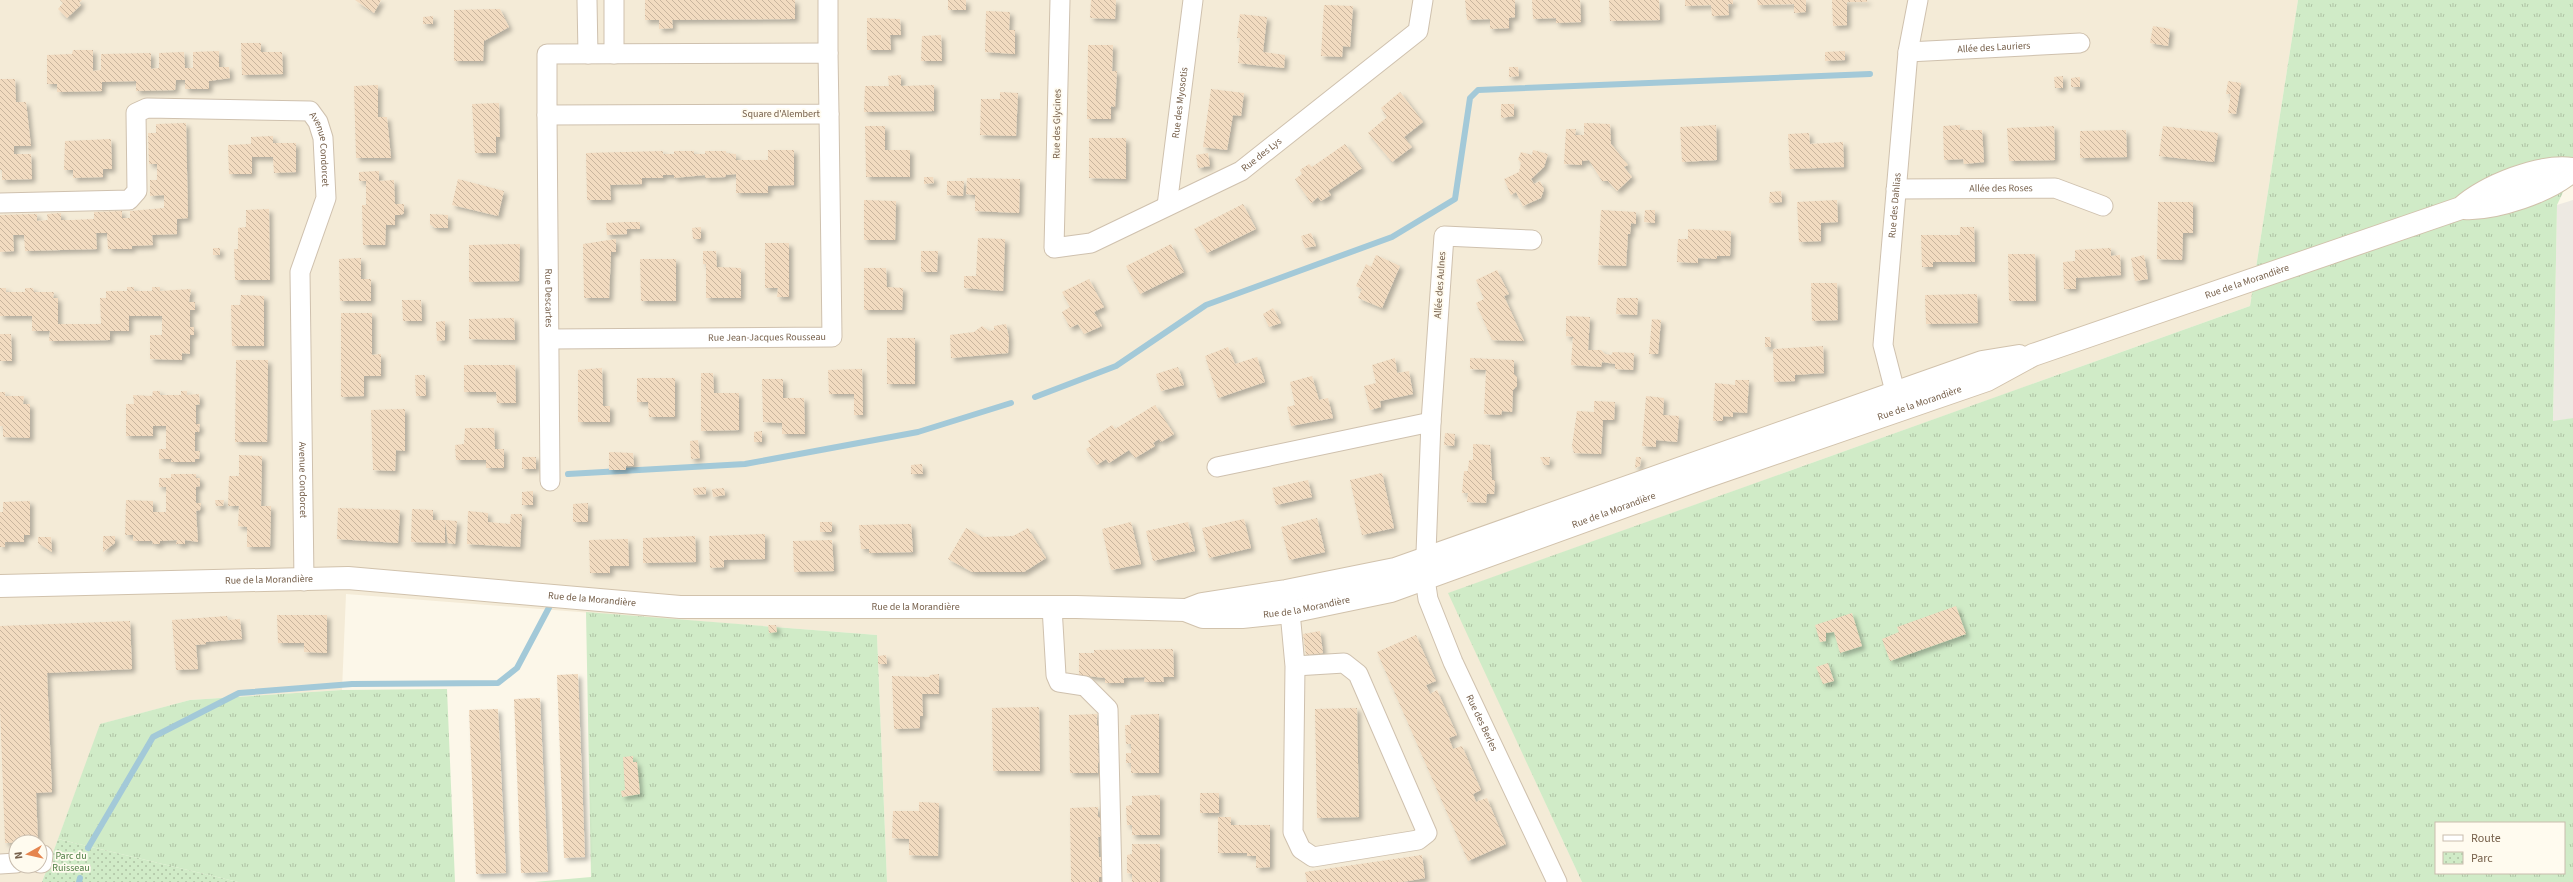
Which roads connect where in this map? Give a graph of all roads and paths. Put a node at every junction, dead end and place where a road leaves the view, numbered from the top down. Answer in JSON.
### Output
{"nodes":[{"id":1,"x":587,"y":0,"type":"edge"},
{"id":2,"x":614,"y":0,"type":"edge"},
{"id":3,"x":828,"y":0,"type":"edge"},
{"id":4,"x":1060,"y":0,"type":"edge"},
{"id":5,"x":1193,"y":0,"type":"edge"},
{"id":6,"x":1423,"y":0,"type":"edge"},
{"id":7,"x":1918,"y":0,"type":"edge"},
{"id":8,"x":2080,"y":43,"type":"dead end"},
{"id":9,"x":1908,"y":52,"type":"junction"},
{"id":10,"x":828,"y":53,"type":"junction"},
{"id":11,"x":588,"y":54,"type":"junction"},
{"id":12,"x":614,"y":54,"type":"junction"},
{"id":13,"x":829,"y":114,"type":"junction"},
{"id":14,"x":547,"y":115,"type":"junction"},
{"id":15,"x":2573,"y":170,"type":"edge"},
{"id":16,"x":1896,"y":190,"type":"junction"},
{"id":17,"x":0,"y":203,"type":"edge"},
{"id":18,"x":1167,"y":206,"type":"junction"},
{"id":19,"x":2103,"y":206,"type":"dead end"},
{"id":20,"x":1532,"y":240,"type":"dead end"},
{"id":21,"x":1054,"y":248,"type":"joint"},
{"id":22,"x":551,"y":338,"type":"junction"},
{"id":23,"x":1897,"y":401,"type":"junction"},
{"id":24,"x":1431,"y":422,"type":"junction"},
{"id":25,"x":1217,"y":467,"type":"dead end"},
{"id":26,"x":550,"y":481,"type":"dead end"},
{"id":27,"x":1425,"y":557,"type":"junction"},
{"id":28,"x":1425,"y":579,"type":"junction"},
{"id":29,"x":304,"y":581,"type":"junction"},
{"id":30,"x":0,"y":586,"type":"edge"},
{"id":31,"x":1052,"y":608,"type":"junction"},
{"id":32,"x":1185,"y":610,"type":"junction"},
{"id":33,"x":1290,"y":612,"type":"junction"},
{"id":34,"x":1295,"y":666,"type":"junction"},
{"id":35,"x":1112,"y":882,"type":"edge"},
{"id":36,"x":1558,"y":882,"type":"edge"}],
"edges":[{"from":1,"to":11,"type":"street"},
{"from":2,"to":12,"type":"street"},
{"from":3,"to":10,"type":"street"},
{"from":4,"to":21,"type":"street","name":"Rue des Glycines"},
{"from":5,"to":18,"type":"street","name":"Rue des Myosotis"},
{"from":6,"to":18,"type":"street","name":"Rue des Lys"},
{"from":7,"to":9,"type":"street","name":"Rue des Dahlias"},
{"from":8,"to":9,"type":"street","name":"Allée des Lauriers"},
{"from":9,"to":16,"type":"street","name":"Rue des Dahlias"},
{"from":10,"to":12,"type":"street"},
{"from":10,"to":13,"type":"street","name":"Square d'Alembert"},
{"from":11,"to":12,"type":"street"},
{"from":11,"to":14,"type":"street"},
{"from":13,"to":14,"type":"street","name":"Square d'Alembert"},
{"from":13,"to":22,"type":"street","name":"Rue Jean-Jacques Rousseau"},
{"from":14,"to":22,"type":"street","name":"Rue Descartes"},
{"from":15,"to":23,"type":"street","name":"Rue de la Morandière"},
{"from":16,"to":19,"type":"street","name":"Allée des Roses"},
{"from":16,"to":23,"type":"street","name":"Rue des Dahlias"},
{"from":17,"to":29,"type":"street","name":"Avenue Condorcet"},
{"from":18,"to":21,"type":"street","name":"Rue des Lys"},
{"from":20,"to":24,"type":"street","name":"Allée des Aulnes"},
{"from":22,"to":26,"type":"street","name":"Rue Descartes"},
{"from":23,"to":27,"type":"street","name":"Rue de la Morandière"},
{"from":23,"to":28,"type":"street","name":"Rue de la Morandière"},
{"from":24,"to":25,"type":"street"},
{"from":24,"to":27,"type":"street","name":"Allée des Aulnes"},
{"from":27,"to":28,"type":"street","name":"Rue des Berles"},
{"from":27,"to":32,"type":"street","name":"Rue de la Morandière"},
{"from":28,"to":33,"type":"street","name":"Rue de la Morandière"},
{"from":28,"to":36,"type":"street","name":"Rue des Berles"},
{"from":29,"to":30,"type":"street","name":"Rue de la Morandière"},
{"from":29,"to":31,"type":"street","name":"Rue de la Morandière"},
{"from":31,"to":32,"type":"street","name":"Rue de la Morandière"},
{"from":31,"to":35,"type":"street"},
{"from":32,"to":33,"type":"street","name":"Rue de la Morandière"},
{"from":33,"to":34,"type":"street"},
{"from":34,"to":34,"type":"street"}]}
